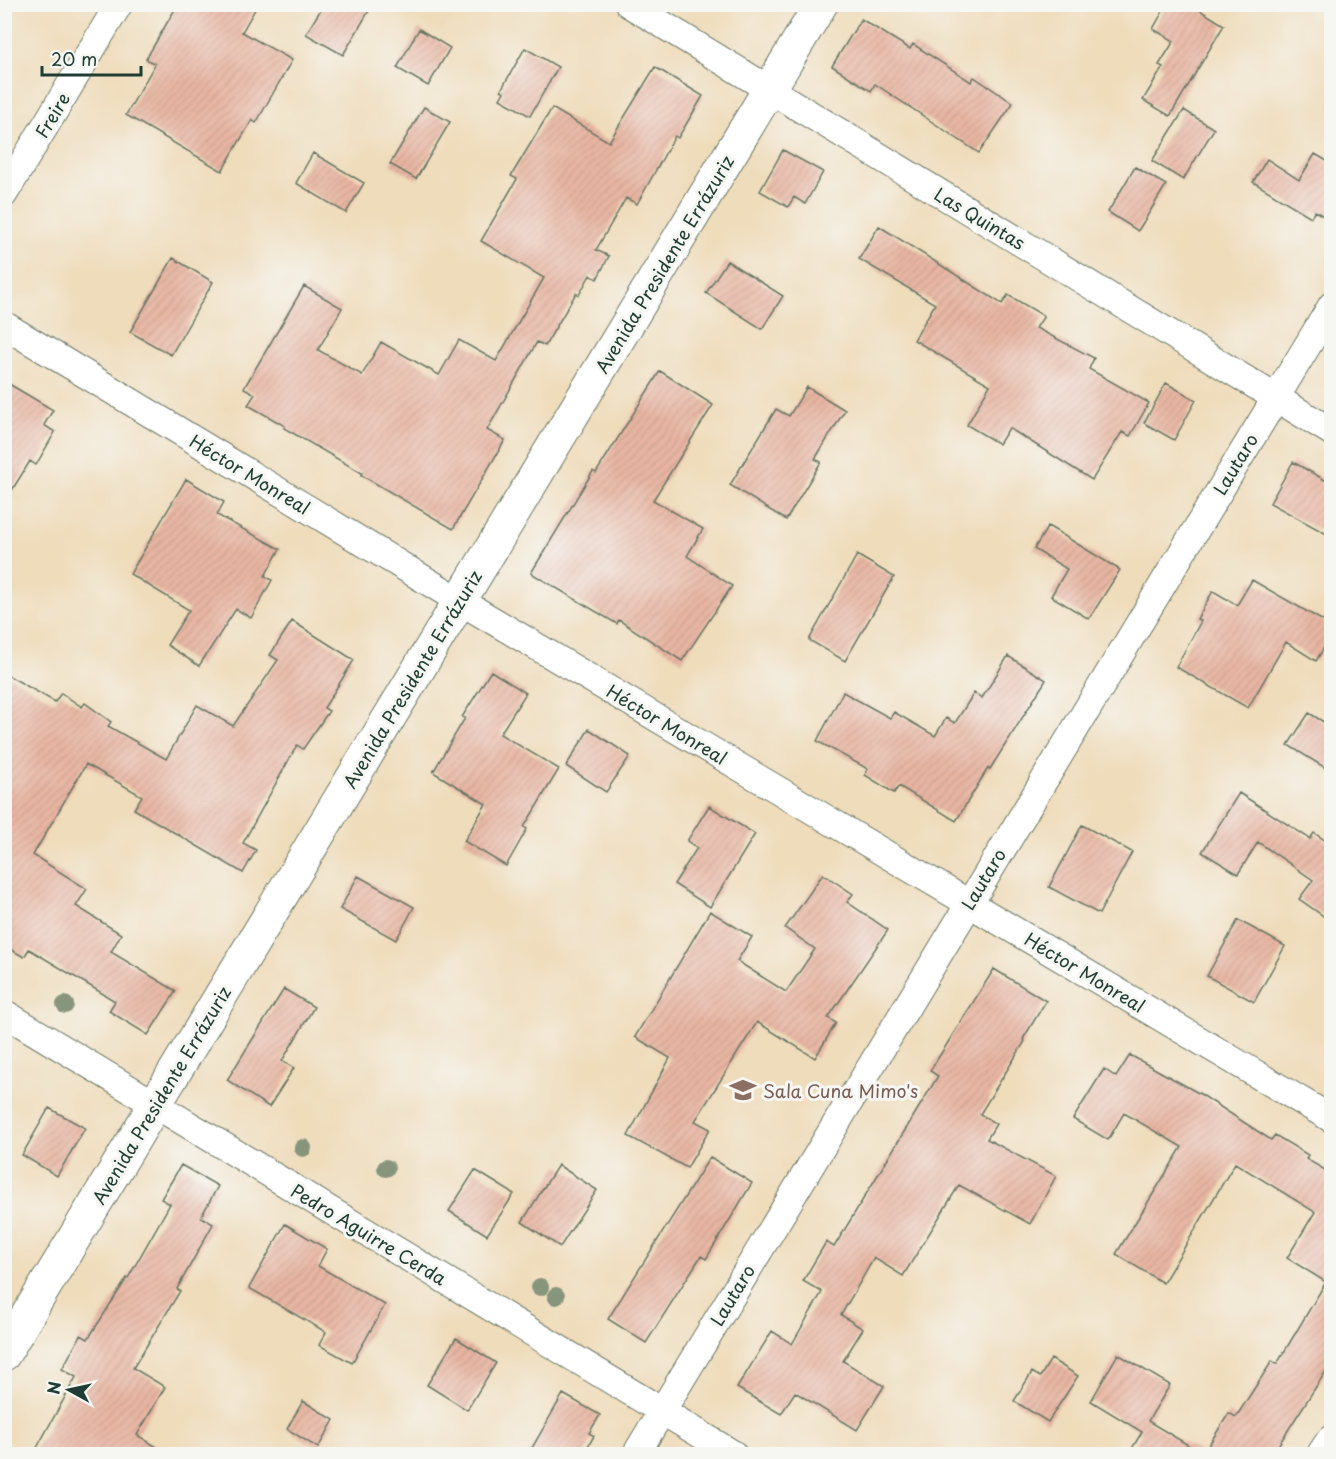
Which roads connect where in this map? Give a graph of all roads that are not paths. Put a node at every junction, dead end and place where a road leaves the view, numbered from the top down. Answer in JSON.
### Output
{"nodes":[{"id":1,"x":119,"y":4,"type":"edge"},
{"id":2,"x":629,"y":4,"type":"edge"},
{"id":3,"x":821,"y":4,"type":"edge"},
{"id":4,"x":769,"y":90,"type":"junction"},
{"id":5,"x":4,"y":194,"type":"edge"},
{"id":6,"x":1332,"y":305,"type":"edge"},
{"id":7,"x":4,"y":326,"type":"edge"},
{"id":8,"x":1275,"y":397,"type":"junction"},
{"id":9,"x":1332,"y":432,"type":"edge"},
{"id":10,"x":460,"y":601,"type":"junction"},
{"id":11,"x":969,"y":903,"type":"junction"},
{"id":12,"x":4,"y":1013,"type":"edge"},
{"id":13,"x":155,"y":1104,"type":"junction"},
{"id":14,"x":1332,"y":1119,"type":"edge"},
{"id":15,"x":4,"y":1354,"type":"edge"},
{"id":16,"x":661,"y":1412,"type":"junction"},
{"id":17,"x":1332,"y":1442,"type":"edge"},
{"id":18,"x":636,"y":1455,"type":"edge"},
{"id":19,"x":733,"y":1455,"type":"edge"},
{"id":20,"x":1324,"y":1455,"type":"edge"}],
"edges":[{"from":1,"to":5,"type":"street","name":"Freire"},
{"from":2,"to":4,"type":"street","name":"Las Quintas"},
{"from":3,"to":4,"type":"street","name":"Avenida Presidente Errázuriz"},
{"from":4,"to":8,"type":"street","name":"Las Quintas"},
{"from":4,"to":10,"type":"street","name":"Avenida Presidente Errázuriz"},
{"from":6,"to":8,"type":"street","name":"Lautaro"},
{"from":7,"to":10,"type":"street","name":"Héctor Monreal"},
{"from":8,"to":9,"type":"street","name":"Las Quintas"},
{"from":8,"to":11,"type":"street","name":"Lautaro"},
{"from":10,"to":11,"type":"street","name":"Héctor Monreal"},
{"from":10,"to":13,"type":"street","name":"Avenida Presidente Errázuriz"},
{"from":11,"to":14,"type":"street","name":"Héctor Monreal"},
{"from":11,"to":16,"type":"street","name":"Lautaro"},
{"from":12,"to":13,"type":"street","name":"Pedro Aguirre Cerda"},
{"from":13,"to":15,"type":"street","name":"Avenida Presidente Errázuriz"},
{"from":13,"to":16,"type":"street","name":"Pedro Aguirre Cerda"},
{"from":16,"to":18,"type":"street","name":"Lautaro"},
{"from":16,"to":19,"type":"street","name":"Pedro Aguirre Cerda"},
{"from":17,"to":20,"type":"street"}]}
